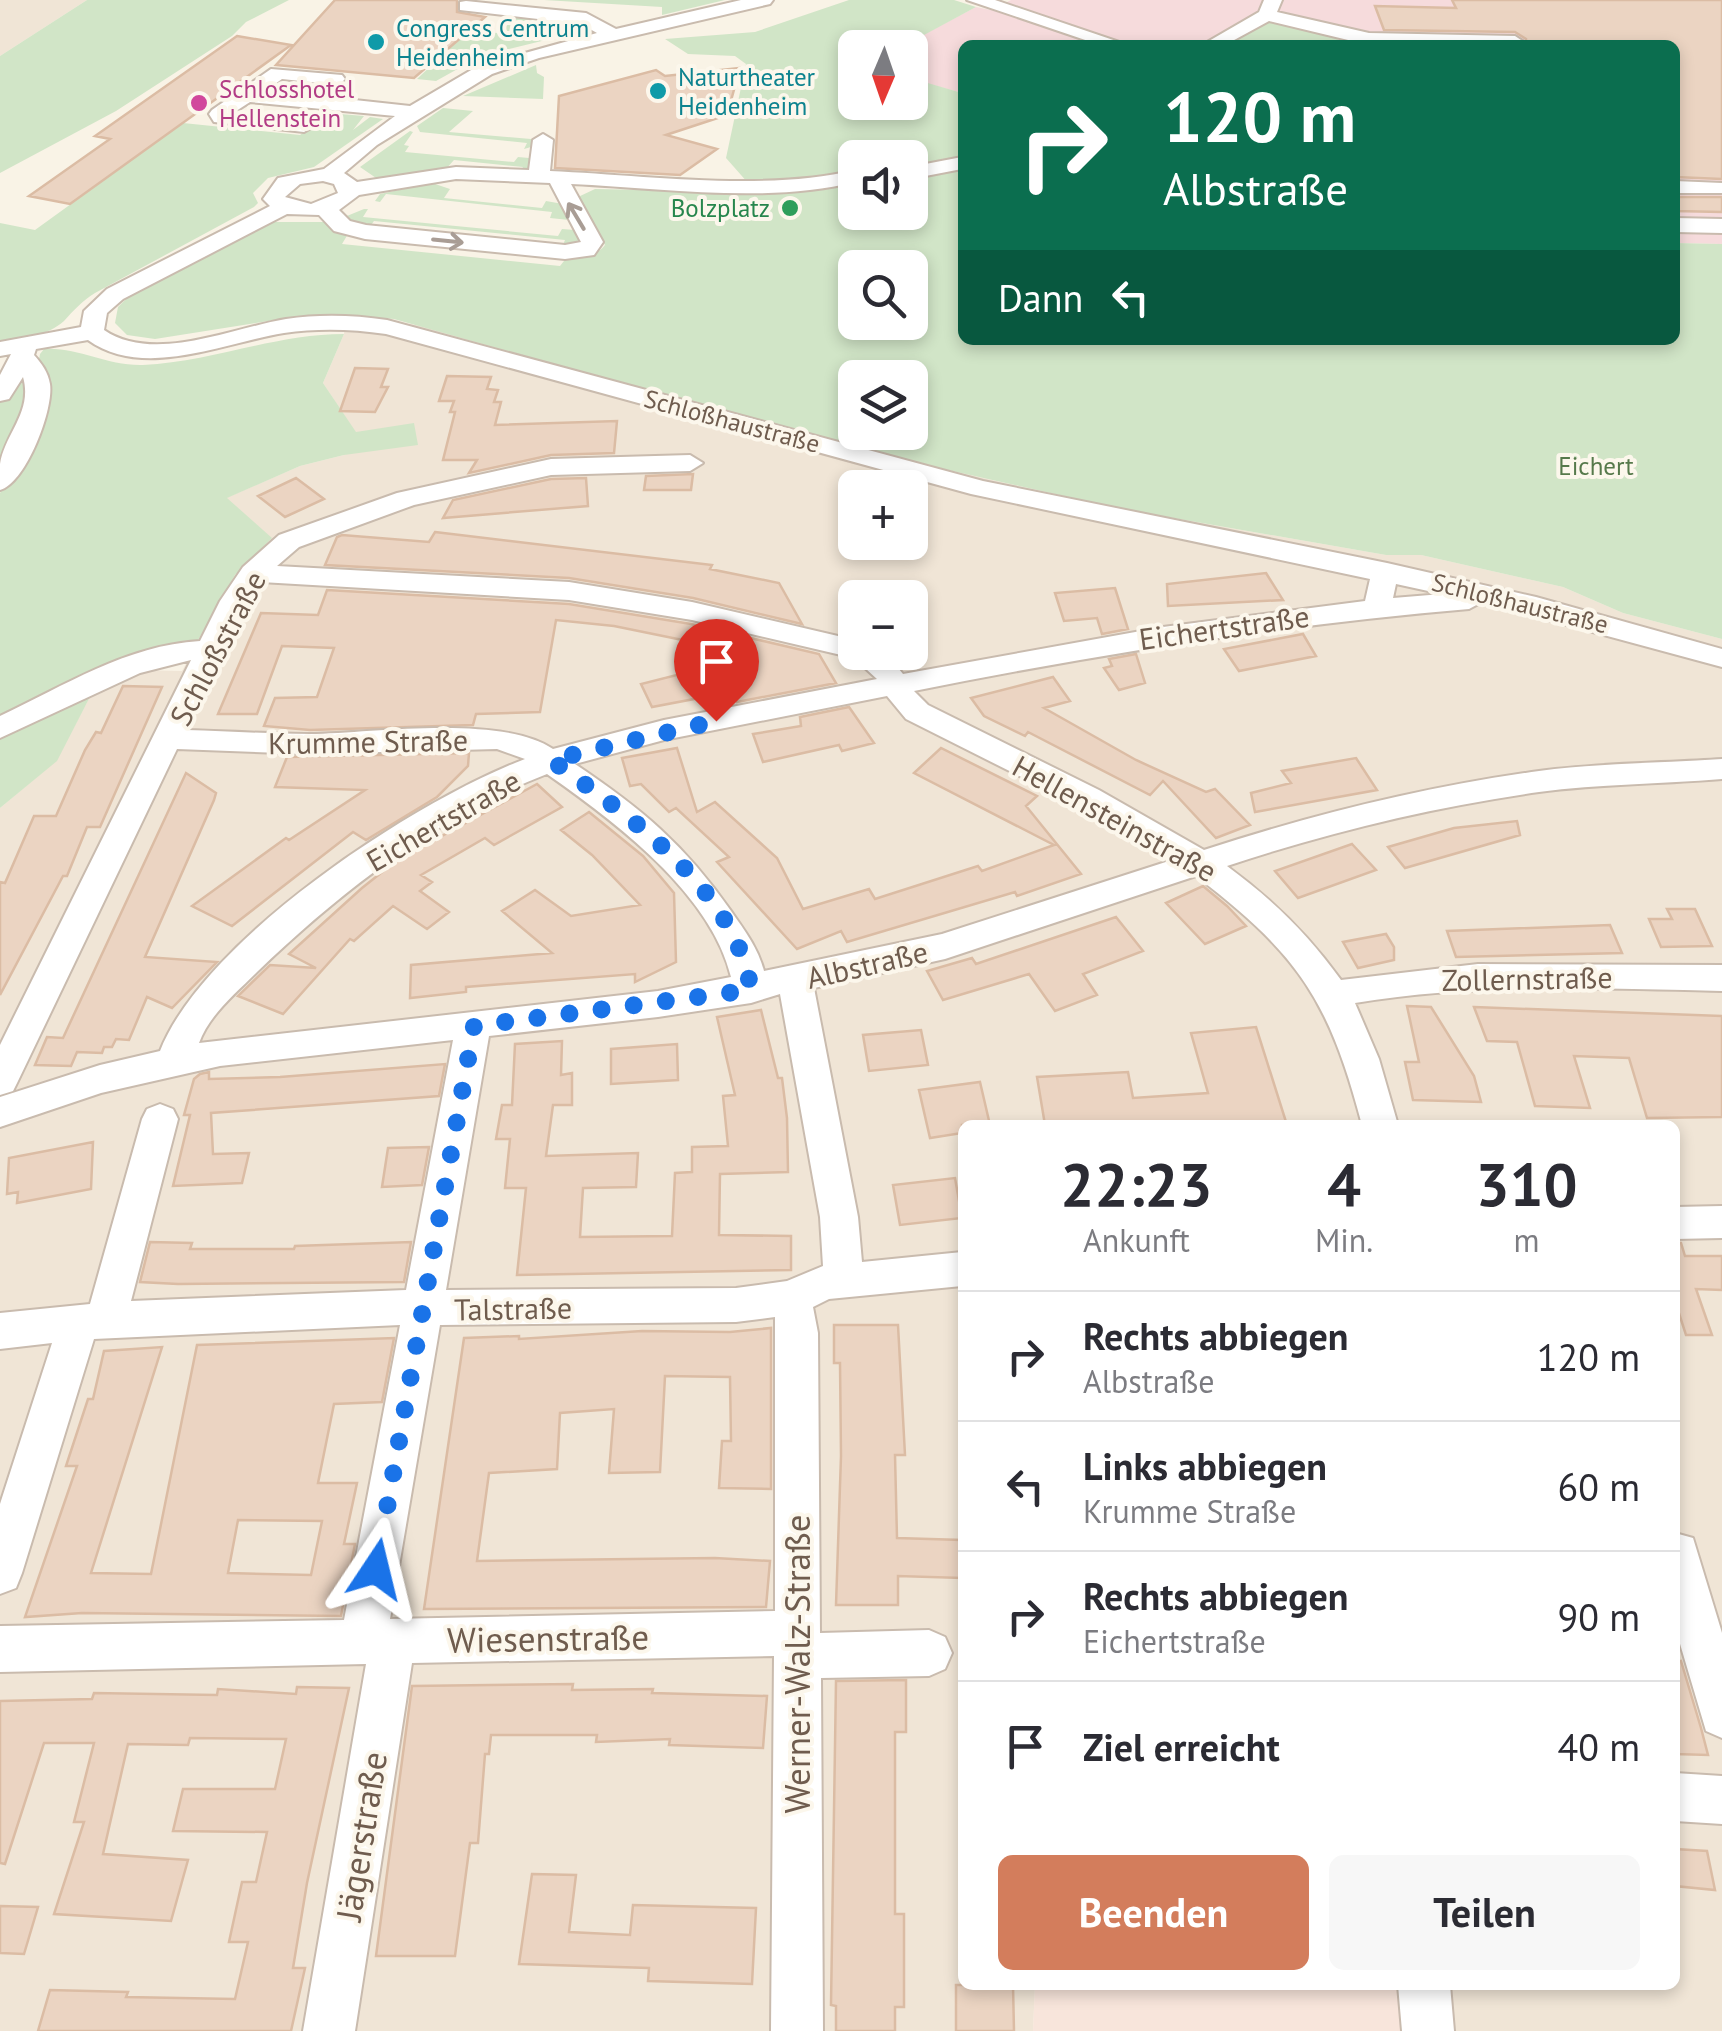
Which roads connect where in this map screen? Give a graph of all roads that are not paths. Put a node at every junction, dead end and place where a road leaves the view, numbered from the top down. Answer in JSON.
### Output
{"nodes":[{"id":1,"x":716,"y":0,"type":"edge"},
{"id":2,"x":976,"y":0,"type":"edge"},
{"id":3,"x":466,"y":6,"type":"dead end"},
{"id":4,"x":535,"y":6,"type":"edge"},
{"id":5,"x":760,"y":6,"type":"edge"},
{"id":6,"x":1271,"y":6,"type":"edge"},
{"id":7,"x":688,"y":18,"type":"junction"},
{"id":8,"x":1347,"y":18,"type":"dead end"},
{"id":9,"x":614,"y":35,"type":"junction"},
{"id":10,"x":1104,"y":40,"type":"edge"},
{"id":11,"x":1219,"y":40,"type":"edge"},
{"id":12,"x":1369,"y":40,"type":"edge"},
{"id":13,"x":244,"y":95,"type":"junction"},
{"id":14,"x":311,"y":102,"type":"junction"},
{"id":15,"x":414,"y":112,"type":"junction"},
{"id":16,"x":304,"y":126,"type":"dead end"},
{"id":17,"x":543,"y":140,"type":"dead end"},
{"id":18,"x":958,"y":164,"type":"edge"},
{"id":19,"x":928,"y":169,"type":"edge"},
{"id":20,"x":928,"y":175,"type":"edge"},
{"id":21,"x":328,"y":176,"type":"junction"},
{"id":22,"x":549,"y":179,"type":"junction"},
{"id":23,"x":838,"y":180,"type":"edge"},
{"id":24,"x":958,"y":181,"type":"edge"},
{"id":25,"x":1680,"y":188,"type":"edge"},
{"id":26,"x":1714,"y":188,"type":"dead end"},
{"id":27,"x":350,"y":190,"type":"junction"},
{"id":28,"x":273,"y":194,"type":"junction"},
{"id":29,"x":324,"y":208,"type":"junction"},
{"id":30,"x":1680,"y":225,"type":"edge"},
{"id":31,"x":1722,"y":226,"type":"edge"},
{"id":32,"x":92,"y":332,"type":"junction"},
{"id":33,"x":16,"y":350,"type":"edge"},
{"id":34,"x":0,"y":394,"type":"edge"},
{"id":35,"x":690,"y":463,"type":"dead end"},
{"id":36,"x":0,"y":482,"type":"edge"},
{"id":37,"x":1387,"y":571,"type":"junction"},
{"id":38,"x":252,"y":572,"type":"junction"},
{"id":39,"x":1483,"y":593,"type":"junction"},
{"id":40,"x":1380,"y":608,"type":"junction"},
{"id":41,"x":838,"y":644,"type":"edge"},
{"id":42,"x":210,"y":650,"type":"junction"},
{"id":43,"x":1722,"y":658,"type":"edge"},
{"id":44,"x":886,"y":670,"type":"edge"},
{"id":45,"x":895,"y":685,"type":"junction"},
{"id":46,"x":0,"y":728,"type":"edge"},
{"id":47,"x":168,"y":738,"type":"junction"},
{"id":48,"x":551,"y":760,"type":"junction"},
{"id":49,"x":1722,"y":770,"type":"edge"},
{"id":50,"x":1203,"y":864,"type":"junction"},
{"id":51,"x":1722,"y":978,"type":"edge"},
{"id":52,"x":796,"y":980,"type":"junction"},
{"id":53,"x":751,"y":990,"type":"junction"},
{"id":54,"x":1333,"y":994,"type":"junction"},
{"id":55,"x":474,"y":1026,"type":"junction"},
{"id":56,"x":175,"y":1060,"type":"junction"},
{"id":57,"x":0,"y":1080,"type":"edge"},
{"id":58,"x":0,"y":1112,"type":"edge"},
{"id":59,"x":160,"y":1119,"type":"dead end"},
{"id":60,"x":1379,"y":1120,"type":"edge"},
{"id":61,"x":1722,"y":1222,"type":"edge"},
{"id":62,"x":1680,"y":1223,"type":"edge"},
{"id":63,"x":958,"y":1269,"type":"edge"},
{"id":64,"x":844,"y":1280,"type":"junction"},
{"id":65,"x":792,"y":1298,"type":"junction"},
{"id":66,"x":421,"y":1310,"type":"junction"},
{"id":67,"x":92,"y":1321,"type":"junction"},
{"id":68,"x":0,"y":1331,"type":"edge"},
{"id":69,"x":9,"y":1516,"type":"edge"},
{"id":70,"x":1680,"y":1565,"type":"edge"},
{"id":71,"x":0,"y":1573,"type":"edge"},
{"id":72,"x":378,"y":1642,"type":"junction"},
{"id":73,"x":797,"y":1644,"type":"junction"},
{"id":74,"x":0,"y":1650,"type":"edge"},
{"id":75,"x":929,"y":1654,"type":"dead end"},
{"id":76,"x":1722,"y":1715,"type":"edge"},
{"id":77,"x":1680,"y":1797,"type":"edge"},
{"id":78,"x":1722,"y":1800,"type":"edge"},
{"id":79,"x":1424,"y":1990,"type":"edge"},
{"id":80,"x":329,"y":2031,"type":"edge"},
{"id":81,"x":797,"y":2031,"type":"edge"},
{"id":82,"x":1428,"y":2031,"type":"edge"}],
"edges":[{"from":1,"to":7,"type":"street"},
{"from":2,"to":10,"type":"street"},
{"from":3,"to":4,"type":"street"},
{"from":4,"to":9,"type":"street"},
{"from":5,"to":7,"type":"street"},
{"from":6,"to":8,"type":"street"},
{"from":6,"to":11,"type":"street"},
{"from":6,"to":12,"type":"street"},
{"from":7,"to":9,"type":"street"},
{"from":9,"to":15,"type":"street"},
{"from":13,"to":14,"type":"street"},
{"from":13,"to":14,"type":"street"},
{"from":13,"to":16,"type":"street"},
{"from":14,"to":15,"type":"street"},
{"from":15,"to":21,"type":"street"},
{"from":17,"to":22,"type":"street"},
{"from":18,"to":19,"type":"street"},
{"from":20,"to":24,"type":"street"},
{"from":21,"to":27,"type":"street"},
{"from":21,"to":28,"type":"street"},
{"from":22,"to":23,"type":"street"},
{"from":22,"to":27,"type":"street"},
{"from":29,"to":22,"type":"street","one_way":true},
{"from":25,"to":26,"type":"street"},
{"from":27,"to":29,"type":"street"},
{"from":28,"to":29,"type":"street"},
{"from":28,"to":32,"type":"street"},
{"from":30,"to":31,"type":"street"},
{"from":32,"to":33,"type":"street"},
{"from":32,"to":37,"type":"street","name":"Schloßhaustraße"},
{"from":33,"to":34,"type":"street"},
{"from":33,"to":36,"type":"street"},
{"from":35,"to":38,"type":"street","name":"Schloßstraße"},
{"from":37,"to":39,"type":"street","name":"Schloßhaustraße"},
{"from":37,"to":40,"type":"street"},
{"from":38,"to":41,"type":"street"},
{"from":38,"to":42,"type":"street","name":"Schloßstraße"},
{"from":39,"to":40,"type":"street","name":"Eichertstraße"},
{"from":39,"to":43,"type":"street","name":"Schloßhaustraße"},
{"from":40,"to":45,"type":"street","name":"Eichertstraße"},
{"from":42,"to":46,"type":"street"},
{"from":42,"to":47,"type":"street","name":"Schloßstraße"},
{"from":44,"to":45,"type":"street","name":"Hellensteinstraße"},
{"from":45,"to":48,"type":"street","name":"Eichertstraße"},
{"from":45,"to":50,"type":"street","name":"Hellensteinstraße"},
{"from":47,"to":48,"type":"street","name":"Krumme Straße"},
{"from":47,"to":57,"type":"street","name":"Schloßstraße"},
{"from":48,"to":53,"type":"street","name":"Krumme Straße"},
{"from":48,"to":56,"type":"street","name":"Eichertstraße"},
{"from":49,"to":50,"type":"street","name":"Albstraße"},
{"from":50,"to":52,"type":"street","name":"Albstraße"},
{"from":50,"to":54,"type":"street","name":"Hellensteinstraße"},
{"from":51,"to":54,"type":"street","name":"Zollernstraße"},
{"from":52,"to":53,"type":"street","name":"Albstraße"},
{"from":52,"to":64,"type":"street"},
{"from":53,"to":55,"type":"street","name":"Albstraße"},
{"from":54,"to":60,"type":"street","name":"Hellensteinstraße"},
{"from":55,"to":56,"type":"street","name":"Albstraße"},
{"from":55,"to":66,"type":"street","name":"Jägerstraße"},
{"from":56,"to":58,"type":"street","name":"Albstraße"},
{"from":59,"to":67,"type":"street"},
{"from":61,"to":62,"type":"street"},
{"from":63,"to":64,"type":"street","name":"Talstraße"},
{"from":64,"to":65,"type":"street","name":"Talstraße"},
{"from":65,"to":66,"type":"street","name":"Talstraße"},
{"from":65,"to":73,"type":"street","name":"Werner-Walz-Straße"},
{"from":66,"to":67,"type":"street","name":"Talstraße"},
{"from":66,"to":72,"type":"street","name":"Jägerstraße"},
{"from":67,"to":68,"type":"street","name":"Talstraße"},
{"from":67,"to":69,"type":"street"},
{"from":69,"to":71,"type":"street"},
{"from":70,"to":76,"type":"street"},
{"from":72,"to":73,"type":"street","name":"Wiesenstraße"},
{"from":72,"to":74,"type":"street","name":"Wiesenstraße"},
{"from":72,"to":80,"type":"street","name":"Jägerstraße"},
{"from":73,"to":75,"type":"street","name":"Wiesenstraße"},
{"from":73,"to":81,"type":"street","name":"Werner-Walz-Straße"},
{"from":77,"to":78,"type":"street"},
{"from":79,"to":82,"type":"street"}]}
